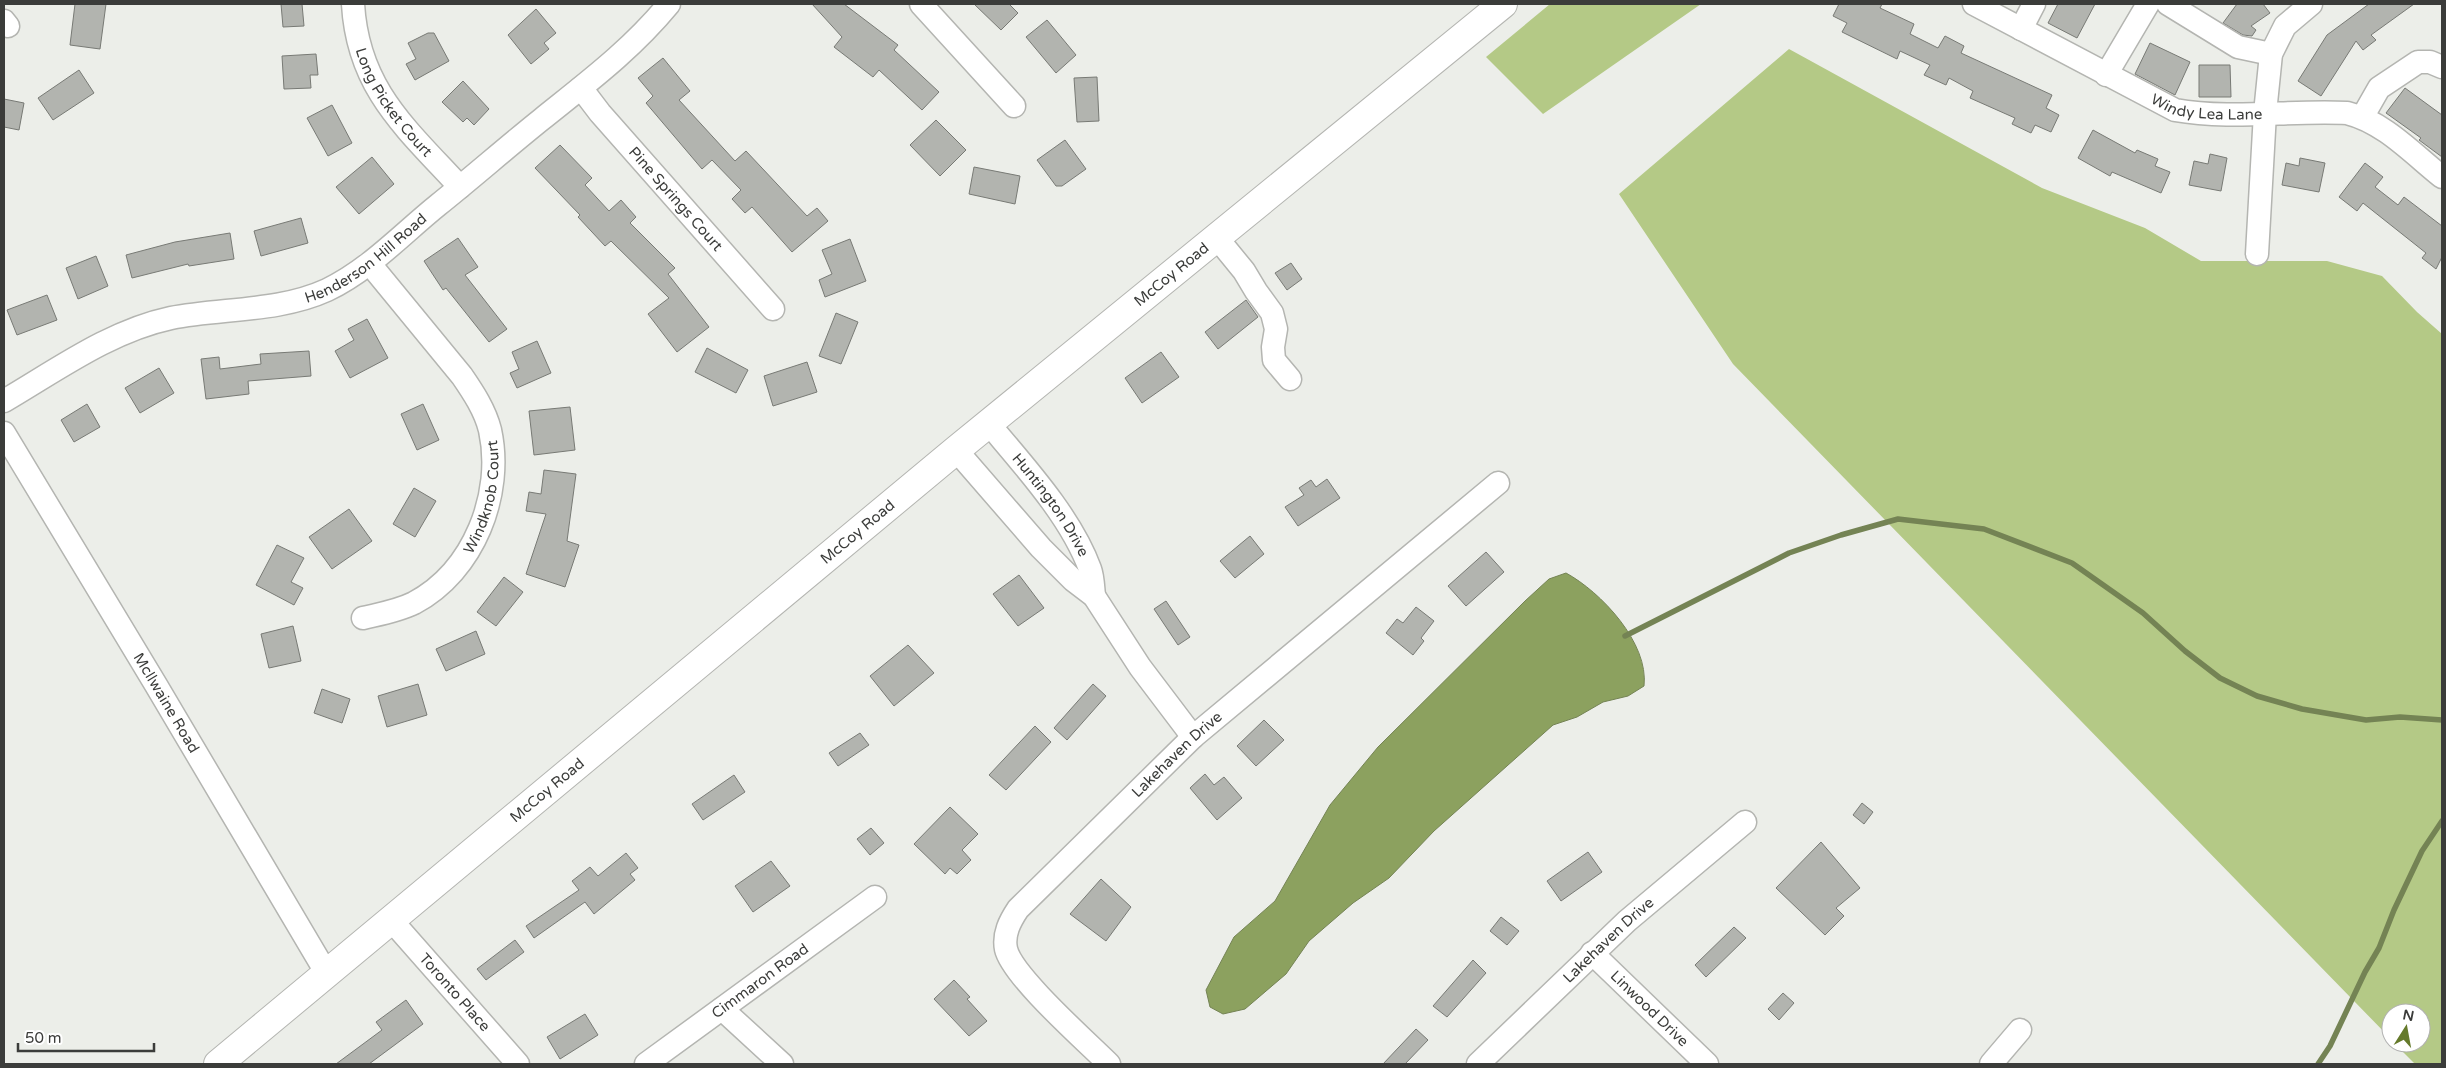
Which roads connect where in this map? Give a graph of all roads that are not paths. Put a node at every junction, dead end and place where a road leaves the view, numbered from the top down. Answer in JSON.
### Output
{"nodes":[{"id":1,"x":353,"y":4,"type":"edge"},
{"id":2,"x":668,"y":4,"type":"edge"},
{"id":3,"x":921,"y":4,"type":"edge"},
{"id":4,"x":1503,"y":4,"type":"edge"},
{"id":5,"x":1974,"y":4,"type":"edge"},
{"id":6,"x":2034,"y":4,"type":"edge"},
{"id":7,"x":2148,"y":4,"type":"edge"},
{"id":8,"x":2168,"y":4,"type":"edge"},
{"id":9,"x":2312,"y":4,"type":"edge"},
{"id":10,"x":2021,"y":29,"type":"junction"},
{"id":11,"x":2271,"y":54,"type":"junction"},
{"id":12,"x":2442,"y":67,"type":"edge"},
{"id":13,"x":2106,"y":75,"type":"junction"},
{"id":14,"x":581,"y":88,"type":"junction"},
{"id":15,"x":1014,"y":106,"type":"dead end"},
{"id":16,"x":2265,"y":113,"type":"junction"},
{"id":17,"x":2362,"y":116,"type":"junction"},
{"id":18,"x":2442,"y":177,"type":"edge"},
{"id":19,"x":460,"y":187,"type":"junction"},
{"id":20,"x":1217,"y":238,"type":"junction"},
{"id":21,"x":2257,"y":254,"type":"dead end"},
{"id":22,"x":370,"y":264,"type":"junction"},
{"id":23,"x":773,"y":309,"type":"dead end"},
{"id":24,"x":1290,"y":380,"type":"dead end"},
{"id":25,"x":4,"y":401,"type":"edge"},
{"id":26,"x":990,"y":424,"type":"junction"},
{"id":27,"x":4,"y":433,"type":"edge"},
{"id":28,"x":956,"y":450,"type":"junction"},
{"id":29,"x":1498,"y":483,"type":"dead end"},
{"id":30,"x":1094,"y":596,"type":"junction"},
{"id":31,"x":363,"y":618,"type":"dead end"},
{"id":32,"x":1193,"y":737,"type":"junction"},
{"id":33,"x":1745,"y":822,"type":"dead end"},
{"id":34,"x":875,"y":897,"type":"dead end"},
{"id":35,"x":392,"y":920,"type":"junction"},
{"id":36,"x":1592,"y":953,"type":"junction"},
{"id":37,"x":327,"y":974,"type":"junction"},
{"id":38,"x":722,"y":1009,"type":"junction"},
{"id":39,"x":2020,"y":1030,"type":"dead end"},
{"id":40,"x":218,"y":1064,"type":"edge"},
{"id":41,"x":518,"y":1064,"type":"edge"},
{"id":42,"x":646,"y":1064,"type":"edge"},
{"id":43,"x":782,"y":1064,"type":"edge"},
{"id":44,"x":1109,"y":1064,"type":"edge"},
{"id":45,"x":1478,"y":1064,"type":"edge"},
{"id":46,"x":1707,"y":1064,"type":"edge"},
{"id":47,"x":1991,"y":1064,"type":"edge"}],
"edges":[{"from":1,"to":19,"type":"street","name":"Long Picket Court"},
{"from":2,"to":14,"type":"street","name":"Henderson Hill Road"},
{"from":3,"to":15,"type":"street"},
{"from":4,"to":20,"type":"main road","name":"McCoy Road"},
{"from":5,"to":10,"type":"street","name":"Windy Lea Lane"},
{"from":6,"to":10,"type":"street"},
{"from":7,"to":13,"type":"street"},
{"from":8,"to":11,"type":"street"},
{"from":9,"to":11,"type":"street"},
{"from":10,"to":13,"type":"street","name":"Windy Lea Lane"},
{"from":11,"to":16,"type":"street"},
{"from":12,"to":17,"type":"street"},
{"from":13,"to":16,"type":"street","name":"Windy Lea Lane"},
{"from":14,"to":19,"type":"street","name":"Henderson Hill Road"},
{"from":14,"to":23,"type":"street","name":"Pine Springs Court"},
{"from":16,"to":17,"type":"street","name":"Windy Lea Lane"},
{"from":16,"to":21,"type":"street"},
{"from":17,"to":18,"type":"street","name":"Windy Lea Lane"},
{"from":19,"to":22,"type":"street","name":"Henderson Hill Road"},
{"from":20,"to":24,"type":"street"},
{"from":20,"to":26,"type":"main road","name":"McCoy Road"},
{"from":22,"to":25,"type":"street","name":"Henderson Hill Road"},
{"from":22,"to":31,"type":"street","name":"Windknob Court"},
{"from":26,"to":28,"type":"main road","name":"McCoy Road"},
{"from":26,"to":30,"type":"street","name":"Huntington Drive"},
{"from":27,"to":37,"type":"street","name":"McIlwaine Road"},
{"from":28,"to":30,"type":"street","name":"Huntington Drive"},
{"from":28,"to":35,"type":"main road","name":"McCoy Road"},
{"from":29,"to":32,"type":"street","name":"Lakehaven Drive"},
{"from":30,"to":32,"type":"street","name":"Huntington Drive"},
{"from":32,"to":44,"type":"street","name":"Lakehaven Drive"},
{"from":33,"to":36,"type":"street","name":"Lakehaven Drive"},
{"from":34,"to":38,"type":"street","name":"Cimmaron Road"},
{"from":35,"to":37,"type":"main road","name":"McCoy Road"},
{"from":35,"to":41,"type":"street","name":"Toronto Place"},
{"from":36,"to":45,"type":"street","name":"Lakehaven Drive"},
{"from":36,"to":46,"type":"street","name":"Linwood Drive"},
{"from":37,"to":40,"type":"main road","name":"McCoy Road"},
{"from":38,"to":42,"type":"street","name":"Cimmaron Road"},
{"from":38,"to":43,"type":"street"},
{"from":39,"to":47,"type":"street"}]}
